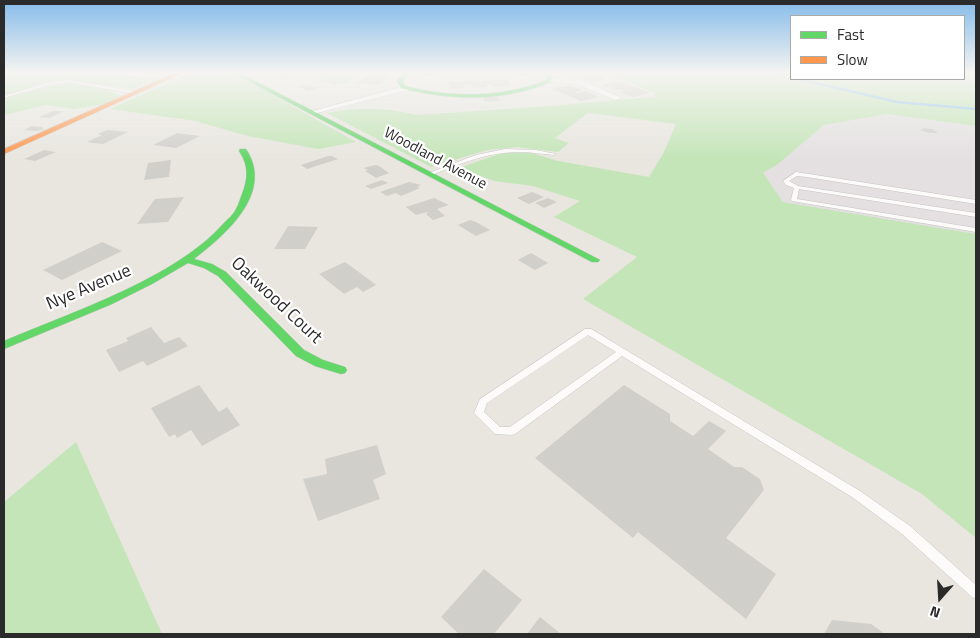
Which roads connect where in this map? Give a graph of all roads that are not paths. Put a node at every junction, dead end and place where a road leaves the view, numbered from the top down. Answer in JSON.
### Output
{"nodes":[{"id":1,"x":117,"y":102,"type":"edge"},
{"id":2,"x":293,"y":102,"type":"edge"},
{"id":3,"x":352,"y":102,"type":"edge"},
{"id":4,"x":313,"y":112,"type":"junction"},
{"id":5,"x":243,"y":150,"type":"dead end"},
{"id":6,"x":4,"y":152,"type":"edge"},
{"id":7,"x":554,"y":154,"type":"dead end"},
{"id":8,"x":432,"y":174,"type":"junction"},
{"id":9,"x":797,"y":187,"type":"junction"},
{"id":10,"x":976,"y":202,"type":"edge"},
{"id":11,"x":974,"y":213,"type":"edge"},
{"id":12,"x":966,"y":229,"type":"junction"},
{"id":13,"x":976,"y":230,"type":"edge"},
{"id":14,"x":186,"y":260,"type":"junction"},
{"id":15,"x":595,"y":260,"type":"dead end"},
{"id":16,"x":4,"y":345,"type":"edge"},
{"id":17,"x":622,"y":352,"type":"junction"},
{"id":18,"x":341,"y":370,"type":"dead end"},
{"id":19,"x":976,"y":593,"type":"edge"}],
"edges":[{"from":1,"to":6,"type":"street"},
{"from":2,"to":4,"type":"street","name":"Woodland Avenue"},
{"from":3,"to":4,"type":"street"},
{"from":4,"to":8,"type":"street","name":"Woodland Avenue"},
{"from":5,"to":14,"type":"street","name":"Nye Avenue"},
{"from":7,"to":8,"type":"lane"},
{"from":8,"to":15,"type":"street","name":"Woodland Avenue"},
{"from":9,"to":10,"type":"lane"},
{"from":9,"to":11,"type":"lane"},
{"from":9,"to":12,"type":"lane"},
{"from":11,"to":12,"type":"lane"},
{"from":12,"to":13,"type":"lane"},
{"from":14,"to":16,"type":"street","name":"Nye Avenue"},
{"from":14,"to":18,"type":"street","name":"Oakwood Court"},
{"from":17,"to":17,"type":"lane"},
{"from":17,"to":19,"type":"lane"}]}
